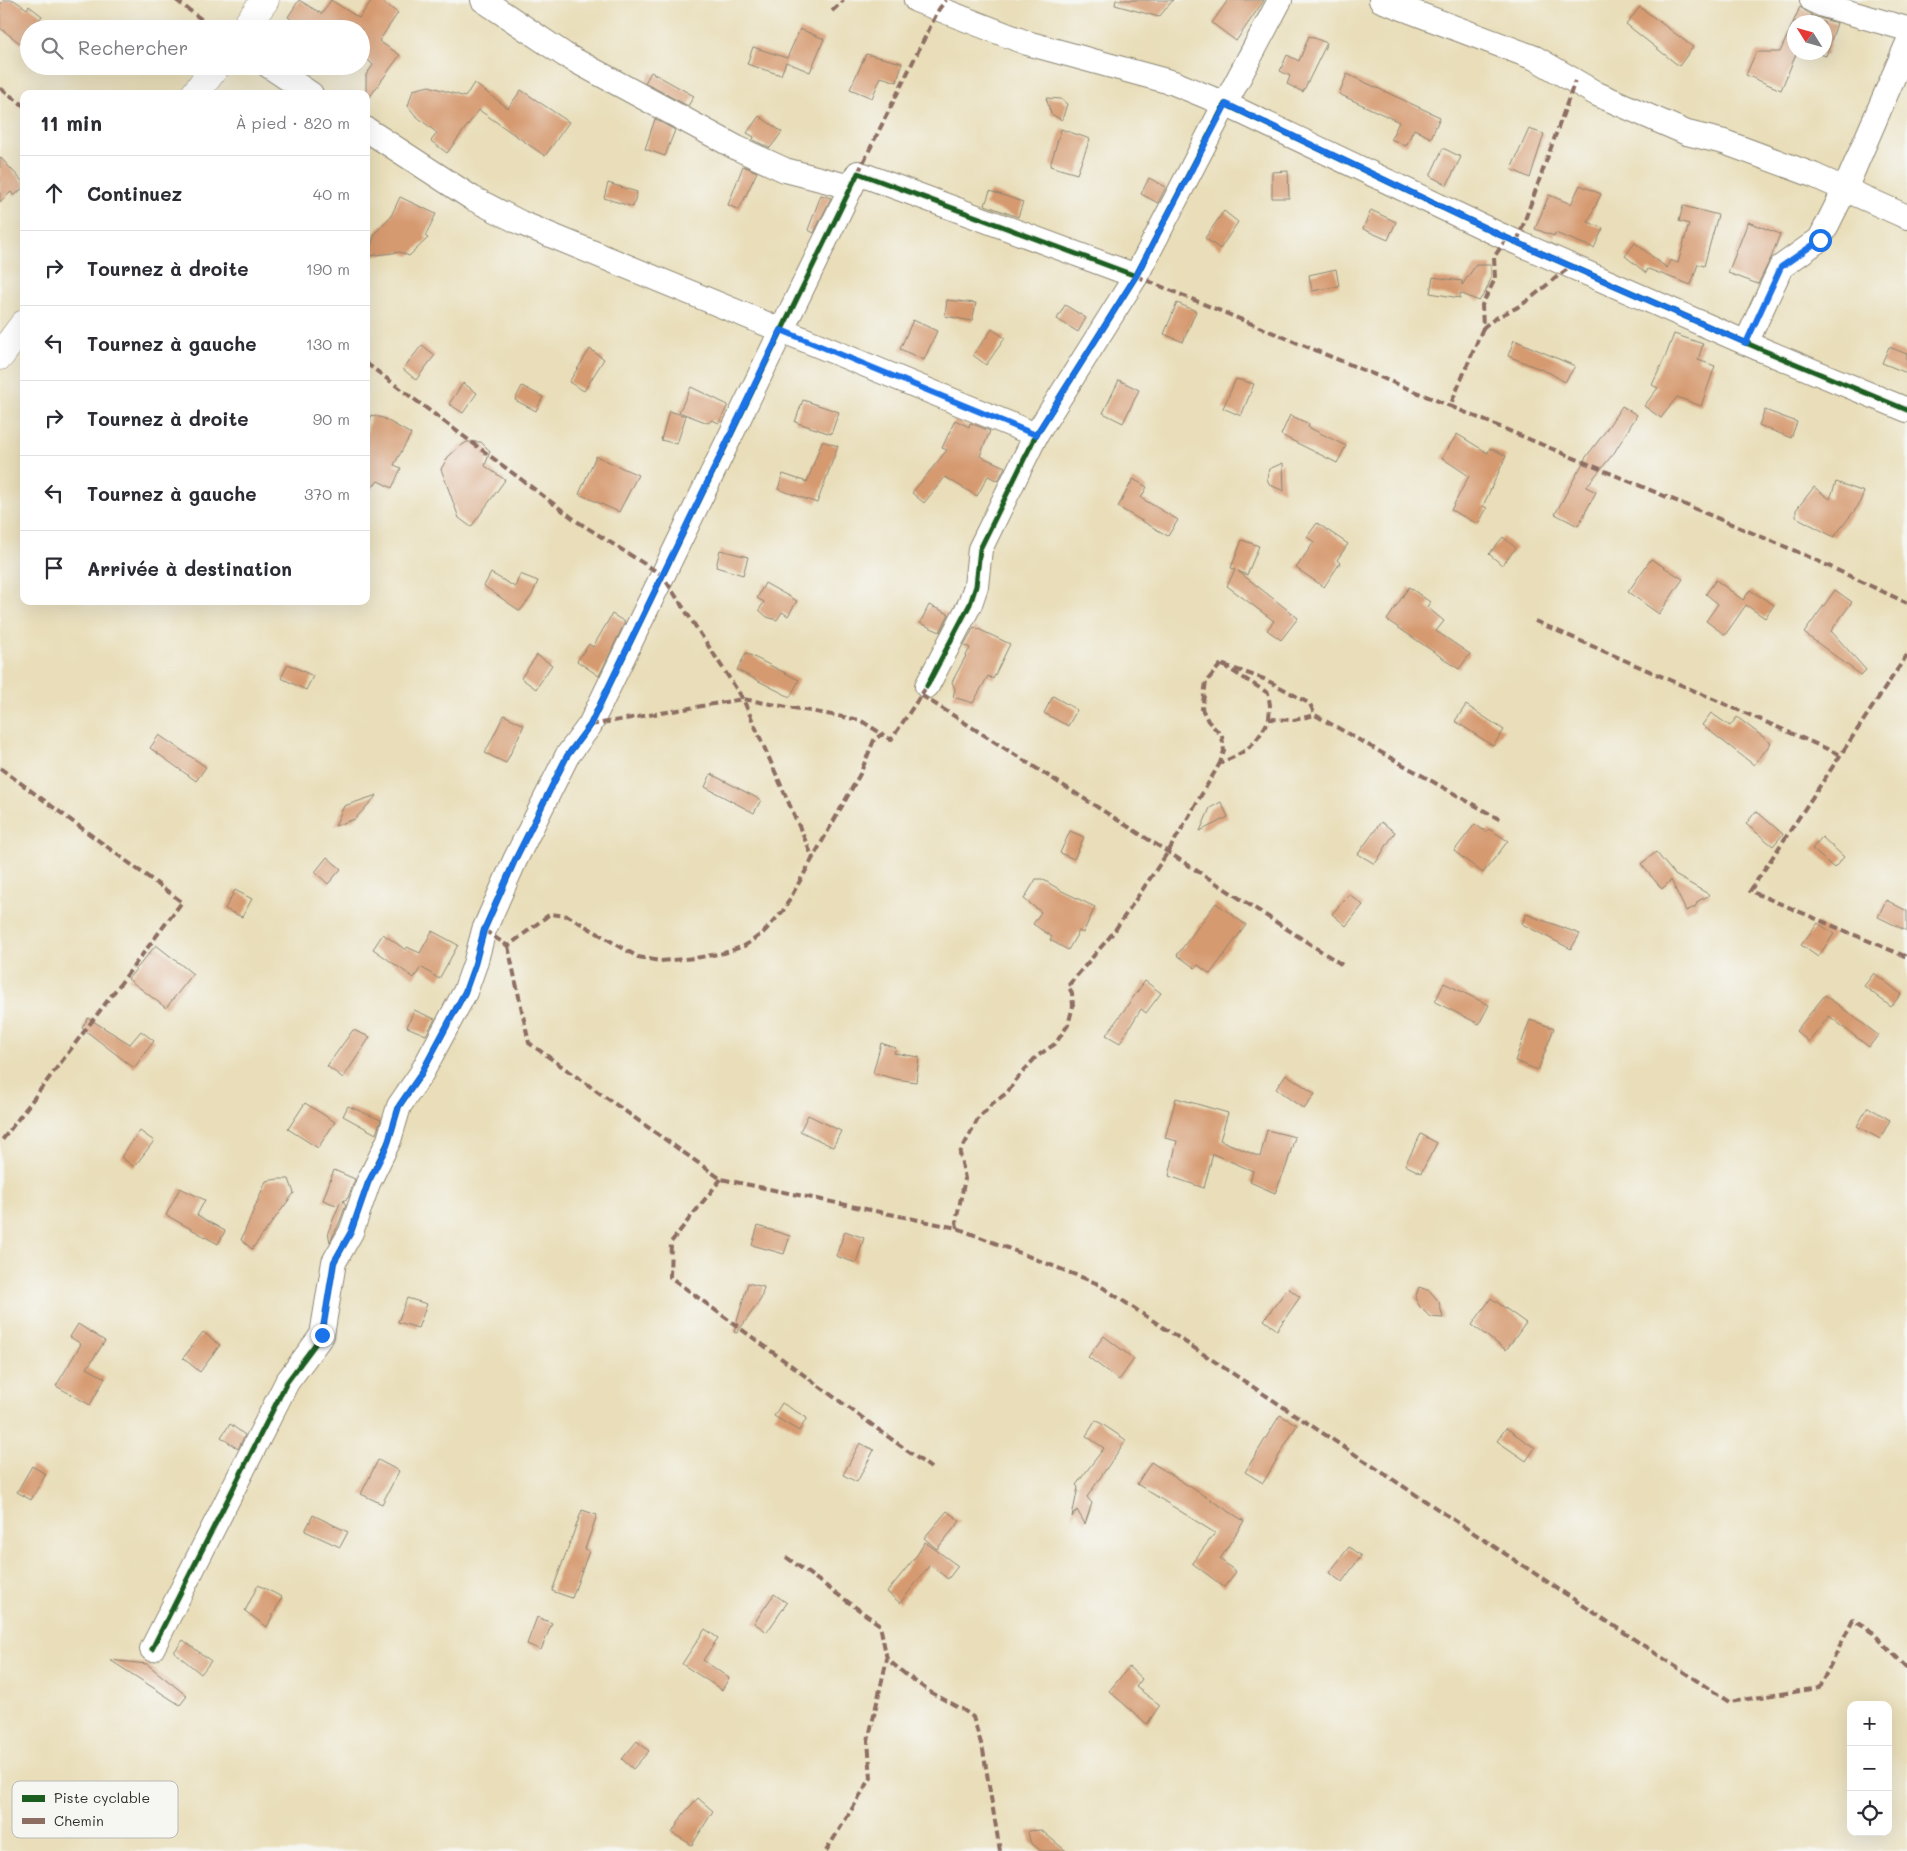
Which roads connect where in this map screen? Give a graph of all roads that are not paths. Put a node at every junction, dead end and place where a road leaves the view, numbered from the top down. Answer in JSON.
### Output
{"nodes":[{"id":1,"x":265,"y":0,"type":"edge"},
{"id":2,"x":483,"y":0,"type":"edge"},
{"id":3,"x":916,"y":0,"type":"edge"},
{"id":4,"x":1280,"y":0,"type":"edge"},
{"id":5,"x":1381,"y":0,"type":"edge"},
{"id":6,"x":1812,"y":0,"type":"edge"},
{"id":7,"x":251,"y":20,"type":"edge"},
{"id":8,"x":1907,"y":29,"type":"edge"},
{"id":9,"x":1907,"y":45,"type":"edge"},
{"id":10,"x":209,"y":75,"type":"edge"},
{"id":11,"x":282,"y":75,"type":"edge"},
{"id":12,"x":198,"y":90,"type":"edge"},
{"id":13,"x":305,"y":90,"type":"edge"},
{"id":14,"x":1226,"y":104,"type":"junction"},
{"id":15,"x":370,"y":132,"type":"edge"},
{"id":16,"x":851,"y":187,"type":"junction"},
{"id":17,"x":1845,"y":189,"type":"junction"},
{"id":18,"x":1907,"y":217,"type":"edge"},
{"id":19,"x":1136,"y":276,"type":"junction"},
{"id":20,"x":20,"y":329,"type":"edge"},
{"id":21,"x":781,"y":330,"type":"junction"},
{"id":22,"x":1746,"y":343,"type":"junction"},
{"id":23,"x":0,"y":356,"type":"edge"},
{"id":24,"x":1907,"y":410,"type":"edge"},
{"id":25,"x":1036,"y":435,"type":"junction"},
{"id":26,"x":927,"y":686,"type":"dead end"},
{"id":27,"x":152,"y":1649,"type":"dead end"}],
"edges":[{"from":1,"to":7,"type":"street"},
{"from":2,"to":16,"type":"street"},
{"from":3,"to":14,"type":"street"},
{"from":4,"to":14,"type":"street"},
{"from":5,"to":17,"type":"street"},
{"from":6,"to":8,"type":"street"},
{"from":9,"to":17,"type":"street"},
{"from":10,"to":12,"type":"street"},
{"from":11,"to":13,"type":"street"},
{"from":14,"to":19,"type":"street"},
{"from":14,"to":22,"type":"street"},
{"from":15,"to":21,"type":"street"},
{"from":16,"to":19,"type":"street"},
{"from":16,"to":21,"type":"street"},
{"from":17,"to":18,"type":"street"},
{"from":17,"to":22,"type":"street"},
{"from":19,"to":25,"type":"street"},
{"from":20,"to":23,"type":"street"},
{"from":21,"to":25,"type":"street"},
{"from":21,"to":27,"type":"street"},
{"from":22,"to":24,"type":"street"},
{"from":25,"to":26,"type":"street"}]}
